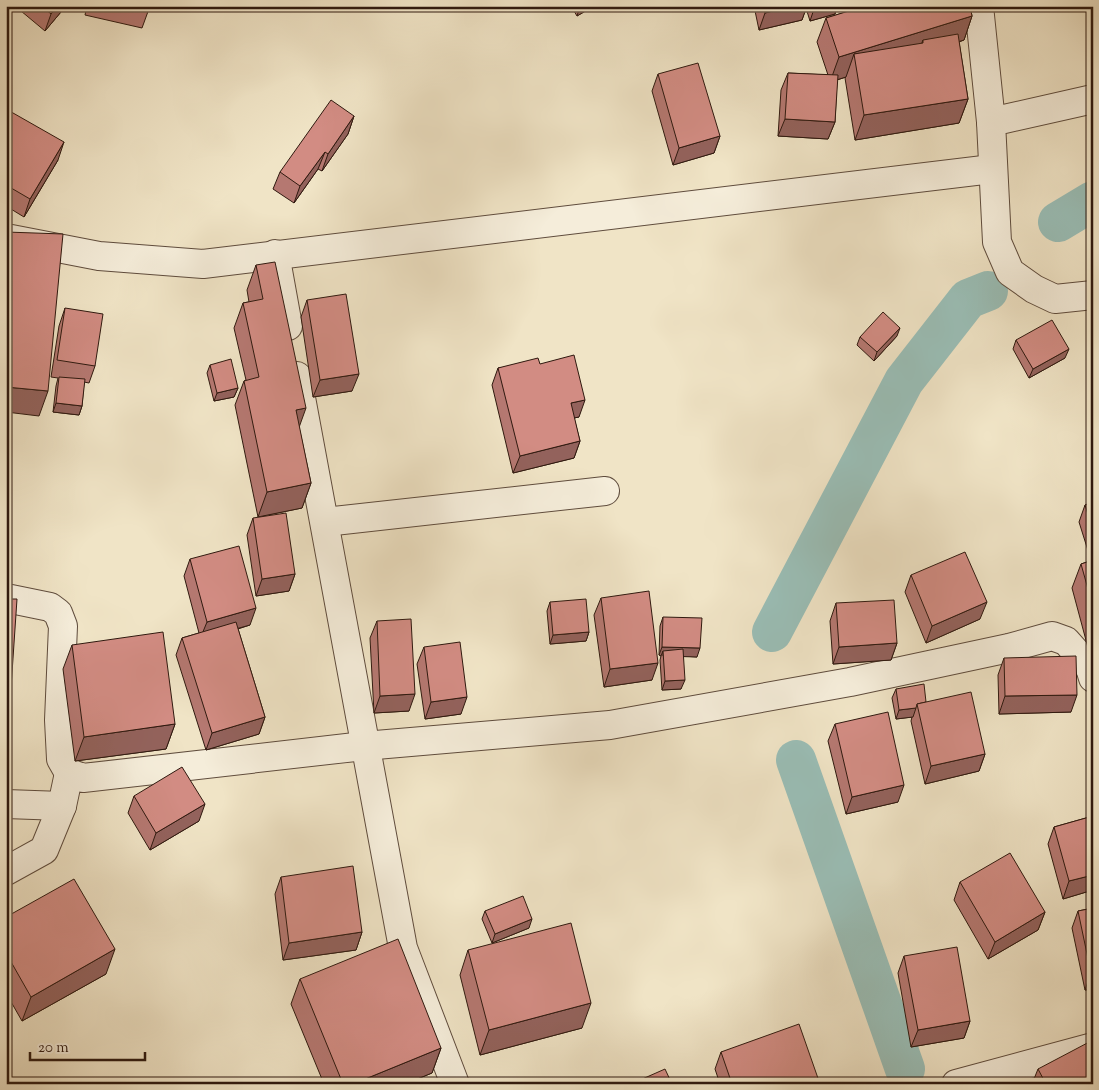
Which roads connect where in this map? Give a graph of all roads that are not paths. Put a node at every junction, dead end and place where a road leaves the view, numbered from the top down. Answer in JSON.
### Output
{"nodes":[{"id":1,"x":979,"y":6,"type":"edge"},
{"id":2,"x":1093,"y":100,"type":"edge"},
{"id":3,"x":991,"y":122,"type":"junction"},
{"id":4,"x":992,"y":169,"type":"junction"},
{"id":5,"x":6,"y":238,"type":"edge"},
{"id":6,"x":274,"y":254,"type":"junction"},
{"id":7,"x":1093,"y":295,"type":"edge"},
{"id":8,"x":604,"y":491,"type":"dead end"},
{"id":9,"x":325,"y":522,"type":"junction"},
{"id":10,"x":6,"y":598,"type":"edge"},
{"id":11,"x":1092,"y":671,"type":"edge"},
{"id":12,"x":364,"y":746,"type":"junction"},
{"id":13,"x":69,"y":773,"type":"junction"},
{"id":14,"x":6,"y":804,"type":"edge"},
{"id":15,"x":62,"y":806,"type":"junction"},
{"id":16,"x":6,"y":871,"type":"edge"},
{"id":17,"x":1093,"y":1047,"type":"edge"},
{"id":18,"x":455,"y":1084,"type":"edge"},
{"id":19,"x":956,"y":1084,"type":"edge"}],
"edges":[{"from":1,"to":3,"type":"street"},
{"from":2,"to":3,"type":"street"},
{"from":3,"to":4,"type":"street"},
{"from":4,"to":6,"type":"street"},
{"from":4,"to":7,"type":"street"},
{"from":5,"to":6,"type":"street"},
{"from":6,"to":9,"type":"street"},
{"from":8,"to":9,"type":"street"},
{"from":9,"to":12,"type":"street"},
{"from":10,"to":13,"type":"street"},
{"from":11,"to":12,"type":"street"},
{"from":12,"to":13,"type":"street"},
{"from":12,"to":18,"type":"street"},
{"from":13,"to":15,"type":"street"},
{"from":14,"to":15,"type":"street"},
{"from":15,"to":16,"type":"street"},
{"from":17,"to":19,"type":"street"}]}
